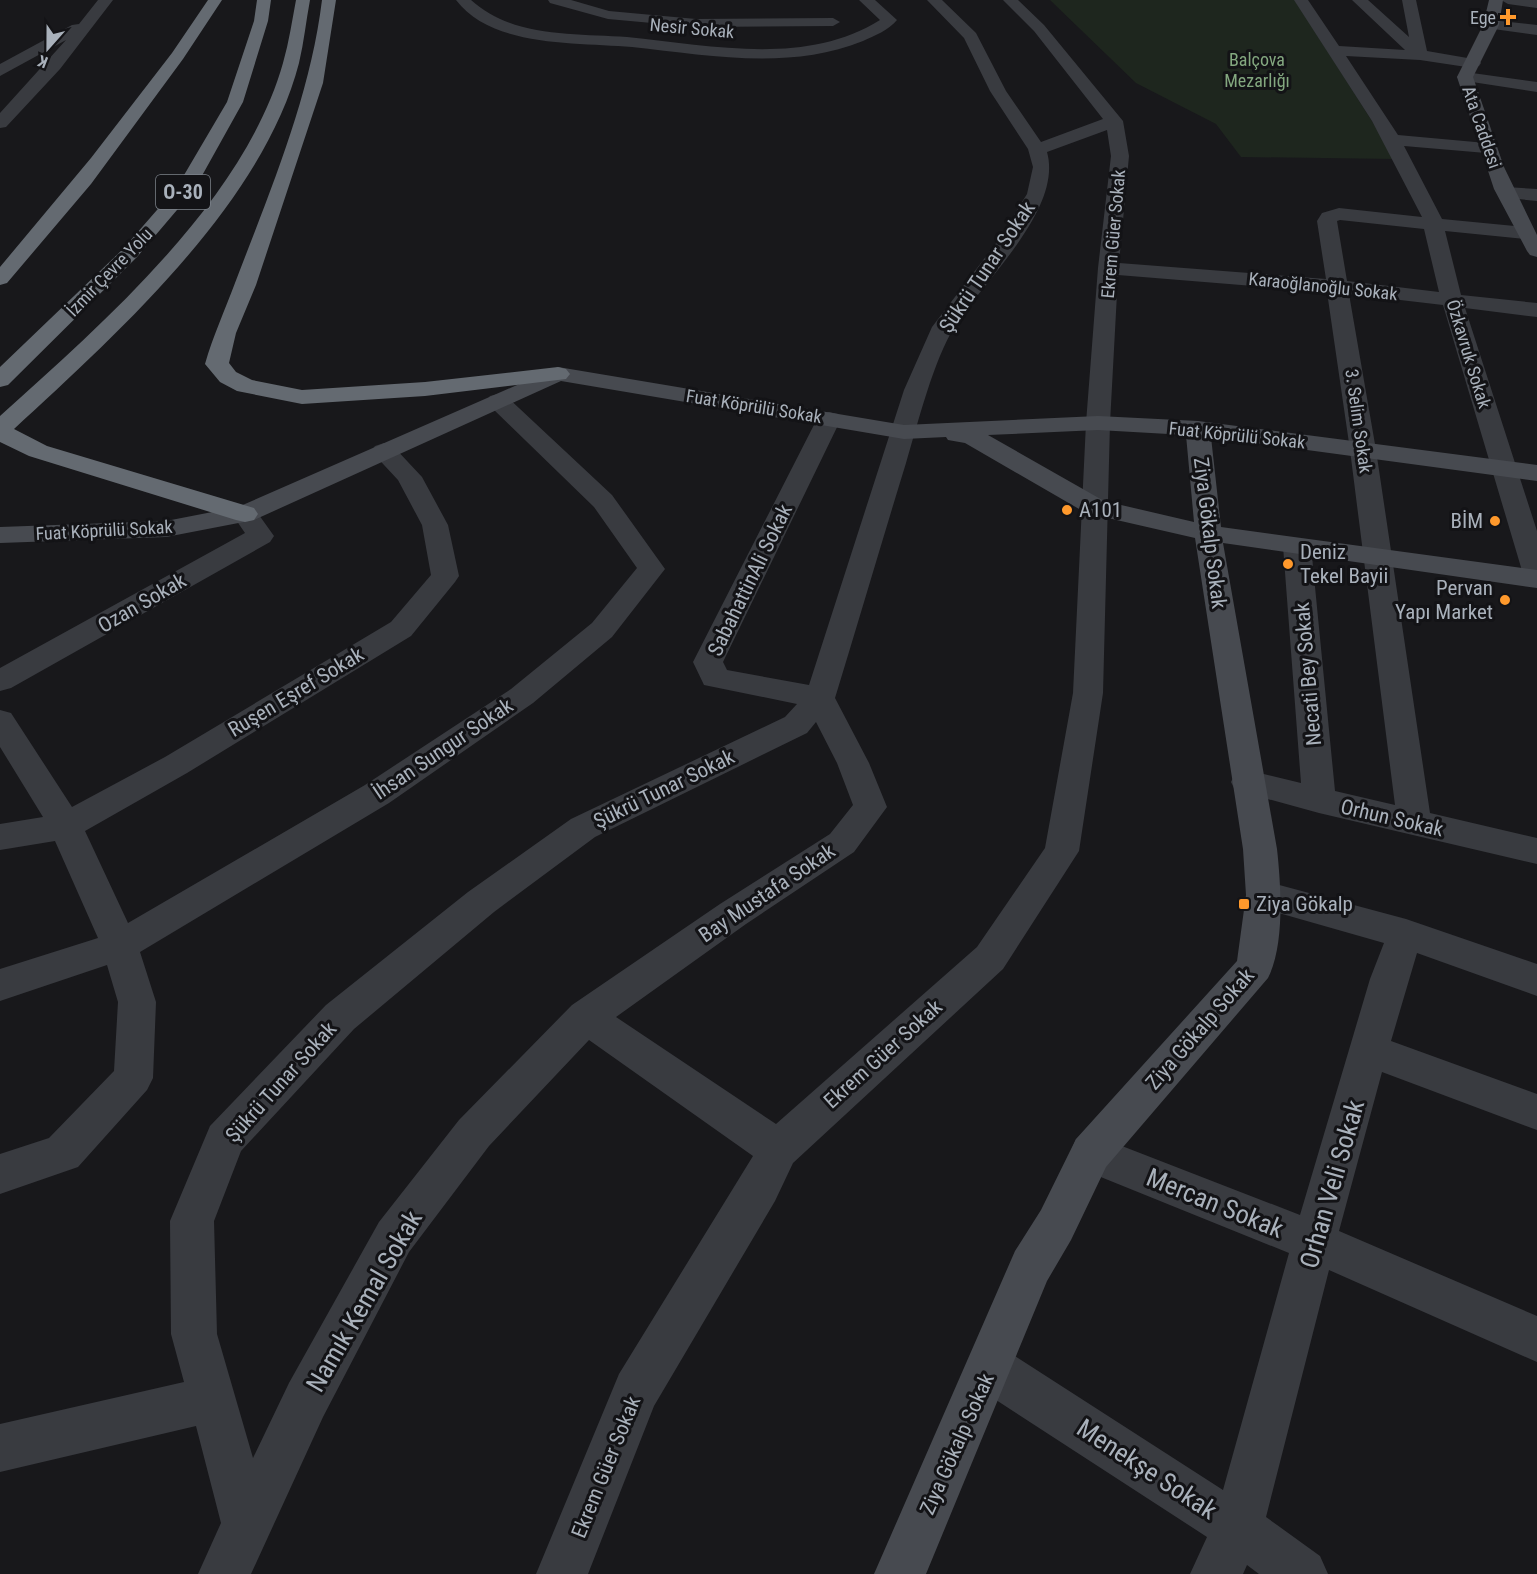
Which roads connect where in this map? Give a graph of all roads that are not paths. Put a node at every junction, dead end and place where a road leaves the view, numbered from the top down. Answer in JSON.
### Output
{"nodes":[{"id":1,"x":106,"y":0,"type":"edge"},
{"id":2,"x":215,"y":0,"type":"edge"},
{"id":3,"x":264,"y":0,"type":"edge"},
{"id":4,"x":303,"y":0,"type":"edge"},
{"id":5,"x":329,"y":0,"type":"edge"},
{"id":6,"x":463,"y":0,"type":"edge"},
{"id":7,"x":555,"y":0,"type":"edge"},
{"id":8,"x":866,"y":0,"type":"edge"},
{"id":9,"x":934,"y":0,"type":"edge"},
{"id":10,"x":1010,"y":0,"type":"edge"},
{"id":11,"x":1301,"y":0,"type":"edge"},
{"id":12,"x":1359,"y":0,"type":"edge"},
{"id":13,"x":1409,"y":0,"type":"edge"},
{"id":14,"x":1496,"y":0,"type":"edge"},
{"id":15,"x":1508,"y":0,"type":"edge"},
{"id":16,"x":682,"y":3,"type":"dead end"},
{"id":17,"x":1537,"y":4,"type":"edge"},
{"id":18,"x":768,"y":7,"type":"dead end"},
{"id":19,"x":90,"y":21,"type":"junction"},
{"id":20,"x":674,"y":21,"type":"junction"},
{"id":21,"x":833,"y":21,"type":"junction"},
{"id":22,"x":1491,"y":25,"type":"junction"},
{"id":23,"x":1537,"y":30,"type":"edge"},
{"id":24,"x":834,"y":45,"type":"junction"},
{"id":25,"x":698,"y":51,"type":"junction"},
{"id":26,"x":1336,"y":51,"type":"junction"},
{"id":27,"x":1420,"y":55,"type":"junction"},
{"id":28,"x":650,"y":60,"type":"dead end"},
{"id":29,"x":1469,"y":70,"type":"junction"},
{"id":30,"x":0,"y":71,"type":"edge"},
{"id":31,"x":1537,"y":87,"type":"edge"},
{"id":32,"x":1114,"y":121,"type":"junction"},
{"id":33,"x":0,"y":123,"type":"edge"},
{"id":34,"x":1391,"y":140,"type":"junction"},
{"id":35,"x":1486,"y":148,"type":"junction"},
{"id":36,"x":1037,"y":149,"type":"junction"},
{"id":37,"x":1506,"y":193,"type":"junction"},
{"id":38,"x":1537,"y":195,"type":"edge"},
{"id":39,"x":1434,"y":223,"type":"junction"},
{"id":40,"x":1531,"y":242,"type":"edge"},
{"id":41,"x":1108,"y":268,"type":"junction"},
{"id":42,"x":0,"y":279,"type":"edge"},
{"id":43,"x":1338,"y":288,"type":"junction"},
{"id":44,"x":1452,"y":300,"type":"junction"},
{"id":45,"x":1537,"y":310,"type":"edge"},
{"id":46,"x":558,"y":374,"type":"junction"},
{"id":47,"x":0,"y":380,"type":"edge"},
{"id":48,"x":498,"y":401,"type":"junction"},
{"id":49,"x":829,"y":419,"type":"junction"},
{"id":50,"x":1098,"y":423,"type":"junction"},
{"id":51,"x":1198,"y":428,"type":"junction"},
{"id":52,"x":0,"y":430,"type":"edge"},
{"id":53,"x":904,"y":432,"type":"junction"},
{"id":54,"x":1363,"y":450,"type":"junction"},
{"id":55,"x":384,"y":451,"type":"junction"},
{"id":56,"x":1505,"y":469,"type":"junction"},
{"id":57,"x":1537,"y":473,"type":"edge"},
{"id":58,"x":1095,"y":507,"type":"junction"},
{"id":59,"x":245,"y":514,"type":"junction"},
{"id":60,"x":1208,"y":533,"type":"junction"},
{"id":61,"x":0,"y":535,"type":"edge"},
{"id":62,"x":1297,"y":546,"type":"junction"},
{"id":63,"x":1378,"y":557,"type":"junction"},
{"id":64,"x":1537,"y":574,"type":"edge"},
{"id":65,"x":1537,"y":579,"type":"edge"},
{"id":66,"x":0,"y":681,"type":"edge"},
{"id":67,"x":820,"y":698,"type":"junction"},
{"id":68,"x":0,"y":721,"type":"edge"},
{"id":69,"x":1247,"y":782,"type":"junction"},
{"id":70,"x":1319,"y":801,"type":"junction"},
{"id":71,"x":1414,"y":822,"type":"junction"},
{"id":72,"x":66,"y":826,"type":"junction"},
{"id":73,"x":0,"y":837,"type":"edge"},
{"id":74,"x":1537,"y":851,"type":"edge"},
{"id":75,"x":1264,"y":895,"type":"junction"},
{"id":76,"x":1406,"y":934,"type":"junction"},
{"id":77,"x":120,"y":946,"type":"junction"},
{"id":78,"x":1537,"y":980,"type":"edge"},
{"id":79,"x":0,"y":985,"type":"edge"},
{"id":80,"x":586,"y":1017,"type":"junction"},
{"id":81,"x":1370,"y":1050,"type":"junction"},
{"id":82,"x":1537,"y":1112,"type":"edge"},
{"id":83,"x":778,"y":1149,"type":"junction"},
{"id":84,"x":1091,"y":1153,"type":"junction"},
{"id":85,"x":0,"y":1174,"type":"edge"},
{"id":86,"x":1314,"y":1242,"type":"junction"},
{"id":87,"x":1537,"y":1339,"type":"edge"},
{"id":88,"x":990,"y":1368,"type":"junction"},
{"id":89,"x":211,"y":1399,"type":"junction"},
{"id":90,"x":0,"y":1448,"type":"edge"},
{"id":91,"x":247,"y":1525,"type":"junction"},
{"id":92,"x":1238,"y":1528,"type":"junction"},
{"id":93,"x":224,"y":1574,"type":"edge"},
{"id":94,"x":562,"y":1574,"type":"edge"},
{"id":95,"x":900,"y":1574,"type":"edge"},
{"id":96,"x":1216,"y":1574,"type":"edge"},
{"id":97,"x":1302,"y":1574,"type":"edge"}],
"edges":[{"from":1,"to":19,"type":"street"},
{"from":2,"to":42,"type":"highway"},
{"from":3,"to":47,"type":"highway","name":"İzmir Çevre Yolu","number":"O-30"},
{"from":4,"to":52,"type":"highway","name":"İzmir Çevre Yolu","number":"O-30"},
{"from":5,"to":46,"type":"highway"},
{"from":6,"to":25,"type":"street","name":"Nesir Sokak"},
{"from":7,"to":20,"type":"street"},
{"from":8,"to":24,"type":"street","name":"Nesir Sokak"},
{"from":9,"to":36,"type":"street","name":"Şükrü Tunar Sokak"},
{"from":10,"to":32,"type":"street","name":"Ekrem Güer Sokak"},
{"from":11,"to":26,"type":"street","name":"Özkavruk Sokak"},
{"from":12,"to":27,"type":"street"},
{"from":13,"to":27,"type":"street"},
{"from":14,"to":22,"type":"main road","name":"Ata Caddesi"},
{"from":15,"to":17,"type":"street"},
{"from":16,"to":20,"type":"street"},
{"from":18,"to":21,"type":"street"},
{"from":19,"to":30,"type":"street"},
{"from":19,"to":33,"type":"street"},
{"from":20,"to":21,"type":"street"},
{"from":21,"to":24,"type":"street"},
{"from":22,"to":23,"type":"street"},
{"from":22,"to":29,"type":"main road","name":"Ata Caddesi"},
{"from":24,"to":25,"type":"street","name":"Nesir Sokak"},
{"from":25,"to":28,"type":"street"},
{"from":26,"to":27,"type":"street"},
{"from":26,"to":34,"type":"street","name":"Özkavruk Sokak"},
{"from":27,"to":29,"type":"street"},
{"from":29,"to":31,"type":"street"},
{"from":29,"to":35,"type":"main road","name":"Ata Caddesi"},
{"from":32,"to":36,"type":"street"},
{"from":32,"to":41,"type":"street","name":"Ekrem Güer Sokak"},
{"from":34,"to":35,"type":"street"},
{"from":34,"to":39,"type":"street","name":"Özkavruk Sokak"},
{"from":35,"to":37,"type":"main road","name":"Ata Caddesi"},
{"from":36,"to":53,"type":"street","name":"Şükrü Tunar Sokak"},
{"from":37,"to":38,"type":"street"},
{"from":37,"to":40,"type":"main road","name":"Ata Caddesi"},
{"from":39,"to":40,"type":"street","name":"3. Selim Sokak"},
{"from":39,"to":43,"type":"street","name":"3. Selim Sokak"},
{"from":39,"to":44,"type":"street","name":"Özkavruk Sokak"},
{"from":41,"to":43,"type":"street","name":"Karaoğlanoğlu Sokak"},
{"from":41,"to":50,"type":"street","name":"Ekrem Güer Sokak"},
{"from":43,"to":44,"type":"street","name":"Karaoğlanoğlu Sokak"},
{"from":43,"to":54,"type":"street","name":"3. Selim Sokak"},
{"from":44,"to":45,"type":"street","name":"Karaoğlanoğlu Sokak"},
{"from":44,"to":56,"type":"street","name":"Özkavruk Sokak"},
{"from":46,"to":48,"type":"main road","name":"Fuat Köprülü Sokak"},
{"from":46,"to":49,"type":"main road","name":"Fuat Köprülü Sokak"},
{"from":48,"to":55,"type":"main road","name":"Fuat Köprülü Sokak"},
{"from":48,"to":77,"type":"street","name":"İhsan Sungur Sokak"},
{"from":49,"to":53,"type":"main road","name":"Fuat Köprülü Sokak"},
{"from":49,"to":67,"type":"street","name":"SabahattinAli Sokak"},
{"from":50,"to":51,"type":"main road","name":"Fuat Köprülü Sokak"},
{"from":50,"to":53,"type":"main road","name":"Fuat Köprülü Sokak"},
{"from":50,"to":58,"type":"street","name":"Ekrem Güer Sokak"},
{"from":51,"to":54,"type":"main road","name":"Fuat Köprülü Sokak"},
{"from":51,"to":60,"type":"main road","name":"Ziya Gökalp Sokak"},
{"from":52,"to":59,"type":"highway"},
{"from":53,"to":58,"type":"main road"},
{"from":53,"to":67,"type":"street","name":"Şükrü Tunar Sokak"},
{"from":54,"to":56,"type":"main road","name":"Fuat Köprülü Sokak"},
{"from":54,"to":63,"type":"street","name":"3. Selim Sokak"},
{"from":55,"to":59,"type":"main road","name":"Fuat Köprülü Sokak"},
{"from":55,"to":72,"type":"street","name":"Ruşen Eşref Sokak"},
{"from":56,"to":57,"type":"main road","name":"Fuat Köprülü Sokak"},
{"from":56,"to":64,"type":"street","name":"Özkavruk Sokak"},
{"from":58,"to":60,"type":"main road"},
{"from":58,"to":83,"type":"street","name":"Ekrem Güer Sokak"},
{"from":59,"to":61,"type":"main road","name":"Fuat Köprülü Sokak"},
{"from":59,"to":66,"type":"street","name":"Ozan Sokak"},
{"from":60,"to":62,"type":"main road"},
{"from":60,"to":69,"type":"main road","name":"Ziya Gökalp Sokak"},
{"from":62,"to":63,"type":"main road"},
{"from":62,"to":70,"type":"street","name":"Necati Bey Sokak"},
{"from":63,"to":65,"type":"main road"},
{"from":63,"to":71,"type":"street","name":"3. Selim Sokak"},
{"from":67,"to":80,"type":"street","name":"Bay Mustafa Sokak"},
{"from":67,"to":89,"type":"street","name":"Şükrü Tunar Sokak"},
{"from":68,"to":72,"type":"street"},
{"from":69,"to":70,"type":"street","name":"Orhun Sokak"},
{"from":69,"to":75,"type":"main road","name":"Ziya Gökalp Sokak"},
{"from":70,"to":71,"type":"street","name":"Orhun Sokak"},
{"from":71,"to":74,"type":"street","name":"Orhun Sokak"},
{"from":72,"to":73,"type":"street","name":"Ruşen Eşref Sokak"},
{"from":72,"to":77,"type":"street"},
{"from":75,"to":76,"type":"street"},
{"from":75,"to":84,"type":"main road","name":"Ziya Gökalp Sokak"},
{"from":76,"to":78,"type":"street"},
{"from":76,"to":81,"type":"street","name":"Orhan Veli Sokak"},
{"from":77,"to":79,"type":"street","name":"İhsan Sungur Sokak"},
{"from":77,"to":85,"type":"street"},
{"from":80,"to":83,"type":"street"},
{"from":80,"to":91,"type":"street","name":"Namık Kemal Sokak"},
{"from":81,"to":82,"type":"street"},
{"from":81,"to":86,"type":"street","name":"Orhan Veli Sokak"},
{"from":83,"to":94,"type":"street","name":"Ekrem Güer Sokak"},
{"from":84,"to":86,"type":"street","name":"Mercan Sokak"},
{"from":84,"to":88,"type":"main road","name":"Ziya Gökalp Sokak"},
{"from":86,"to":87,"type":"street","name":"Mercan Sokak"},
{"from":86,"to":92,"type":"street","name":"Orhan Veli Sokak"},
{"from":88,"to":92,"type":"street","name":"Menekşe Sokak"},
{"from":88,"to":95,"type":"main road","name":"Ziya Gökalp Sokak"},
{"from":89,"to":90,"type":"street"},
{"from":89,"to":91,"type":"street","name":"Şükrü Tunar Sokak"},
{"from":91,"to":93,"type":"street","name":"Namık Kemal Sokak"},
{"from":92,"to":96,"type":"street","name":"Orhan Veli Sokak"},
{"from":92,"to":97,"type":"street","name":"Menekşe Sokak"}]}
